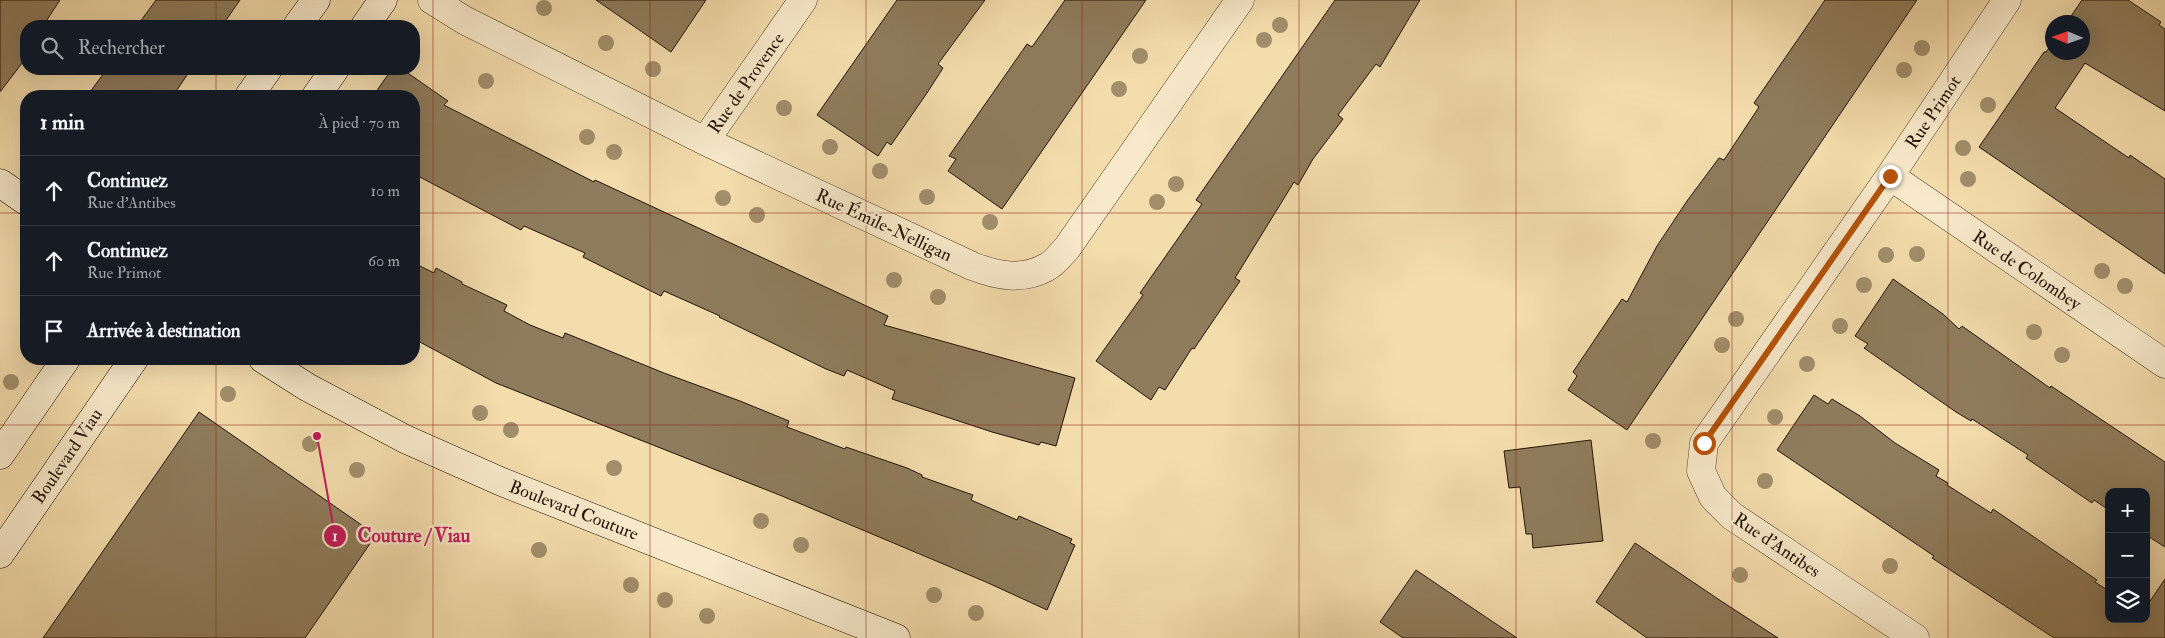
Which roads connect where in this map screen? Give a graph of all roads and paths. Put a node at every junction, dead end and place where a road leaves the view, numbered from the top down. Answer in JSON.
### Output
{"nodes":[{"id":1,"x":316,"y":0,"type":"edge"},
{"id":2,"x":383,"y":0,"type":"edge"},
{"id":3,"x":432,"y":0,"type":"edge"},
{"id":4,"x":803,"y":0,"type":"edge"},
{"id":5,"x":1240,"y":0,"type":"edge"},
{"id":6,"x":2007,"y":0,"type":"edge"},
{"id":7,"x":301,"y":20,"type":"edge"},
{"id":8,"x":369,"y":20,"type":"edge"},
{"id":9,"x":264,"y":75,"type":"edge"},
{"id":10,"x":331,"y":75,"type":"edge"},
{"id":11,"x":253,"y":90,"type":"edge"},
{"id":12,"x":320,"y":90,"type":"edge"},
{"id":13,"x":706,"y":141,"type":"junction"},
{"id":14,"x":1890,"y":176,"type":"junction"},
{"id":15,"x":0,"y":183,"type":"edge"},
{"id":16,"x":20,"y":197,"type":"edge"},
{"id":17,"x":2165,"y":364,"type":"edge"},
{"id":18,"x":62,"y":365,"type":"edge"},
{"id":19,"x":130,"y":365,"type":"edge"},
{"id":20,"x":272,"y":365,"type":"edge"},
{"id":21,"x":1720,"y":420,"type":"joint"},
{"id":22,"x":0,"y":455,"type":"edge"},
{"id":23,"x":0,"y":554,"type":"edge"},
{"id":24,"x":896,"y":638,"type":"edge"},
{"id":25,"x":1915,"y":638,"type":"edge"}],
"edges":[{"from":1,"to":7,"type":"street"},
{"from":2,"to":8,"type":"street"},
{"from":3,"to":13,"type":"street","name":"Rue Émile-Nelligan"},
{"from":4,"to":13,"type":"street","name":"Rue de Provence"},
{"from":5,"to":13,"type":"street","name":"Rue Émile-Nelligan"},
{"from":6,"to":14,"type":"street","name":"Rue Primot"},
{"from":9,"to":11,"type":"street"},
{"from":10,"to":12,"type":"street"},
{"from":14,"to":17,"type":"street","name":"Rue de Colombey"},
{"from":14,"to":21,"type":"street","name":"Rue Primot"},
{"from":15,"to":16,"type":"street"},
{"from":18,"to":22,"type":"street"},
{"from":19,"to":23,"type":"street","name":"Boulevard Viau"},
{"from":20,"to":24,"type":"street","name":"Boulevard Couture"},
{"from":21,"to":25,"type":"street","name":"Rue d'Antibes"}]}
